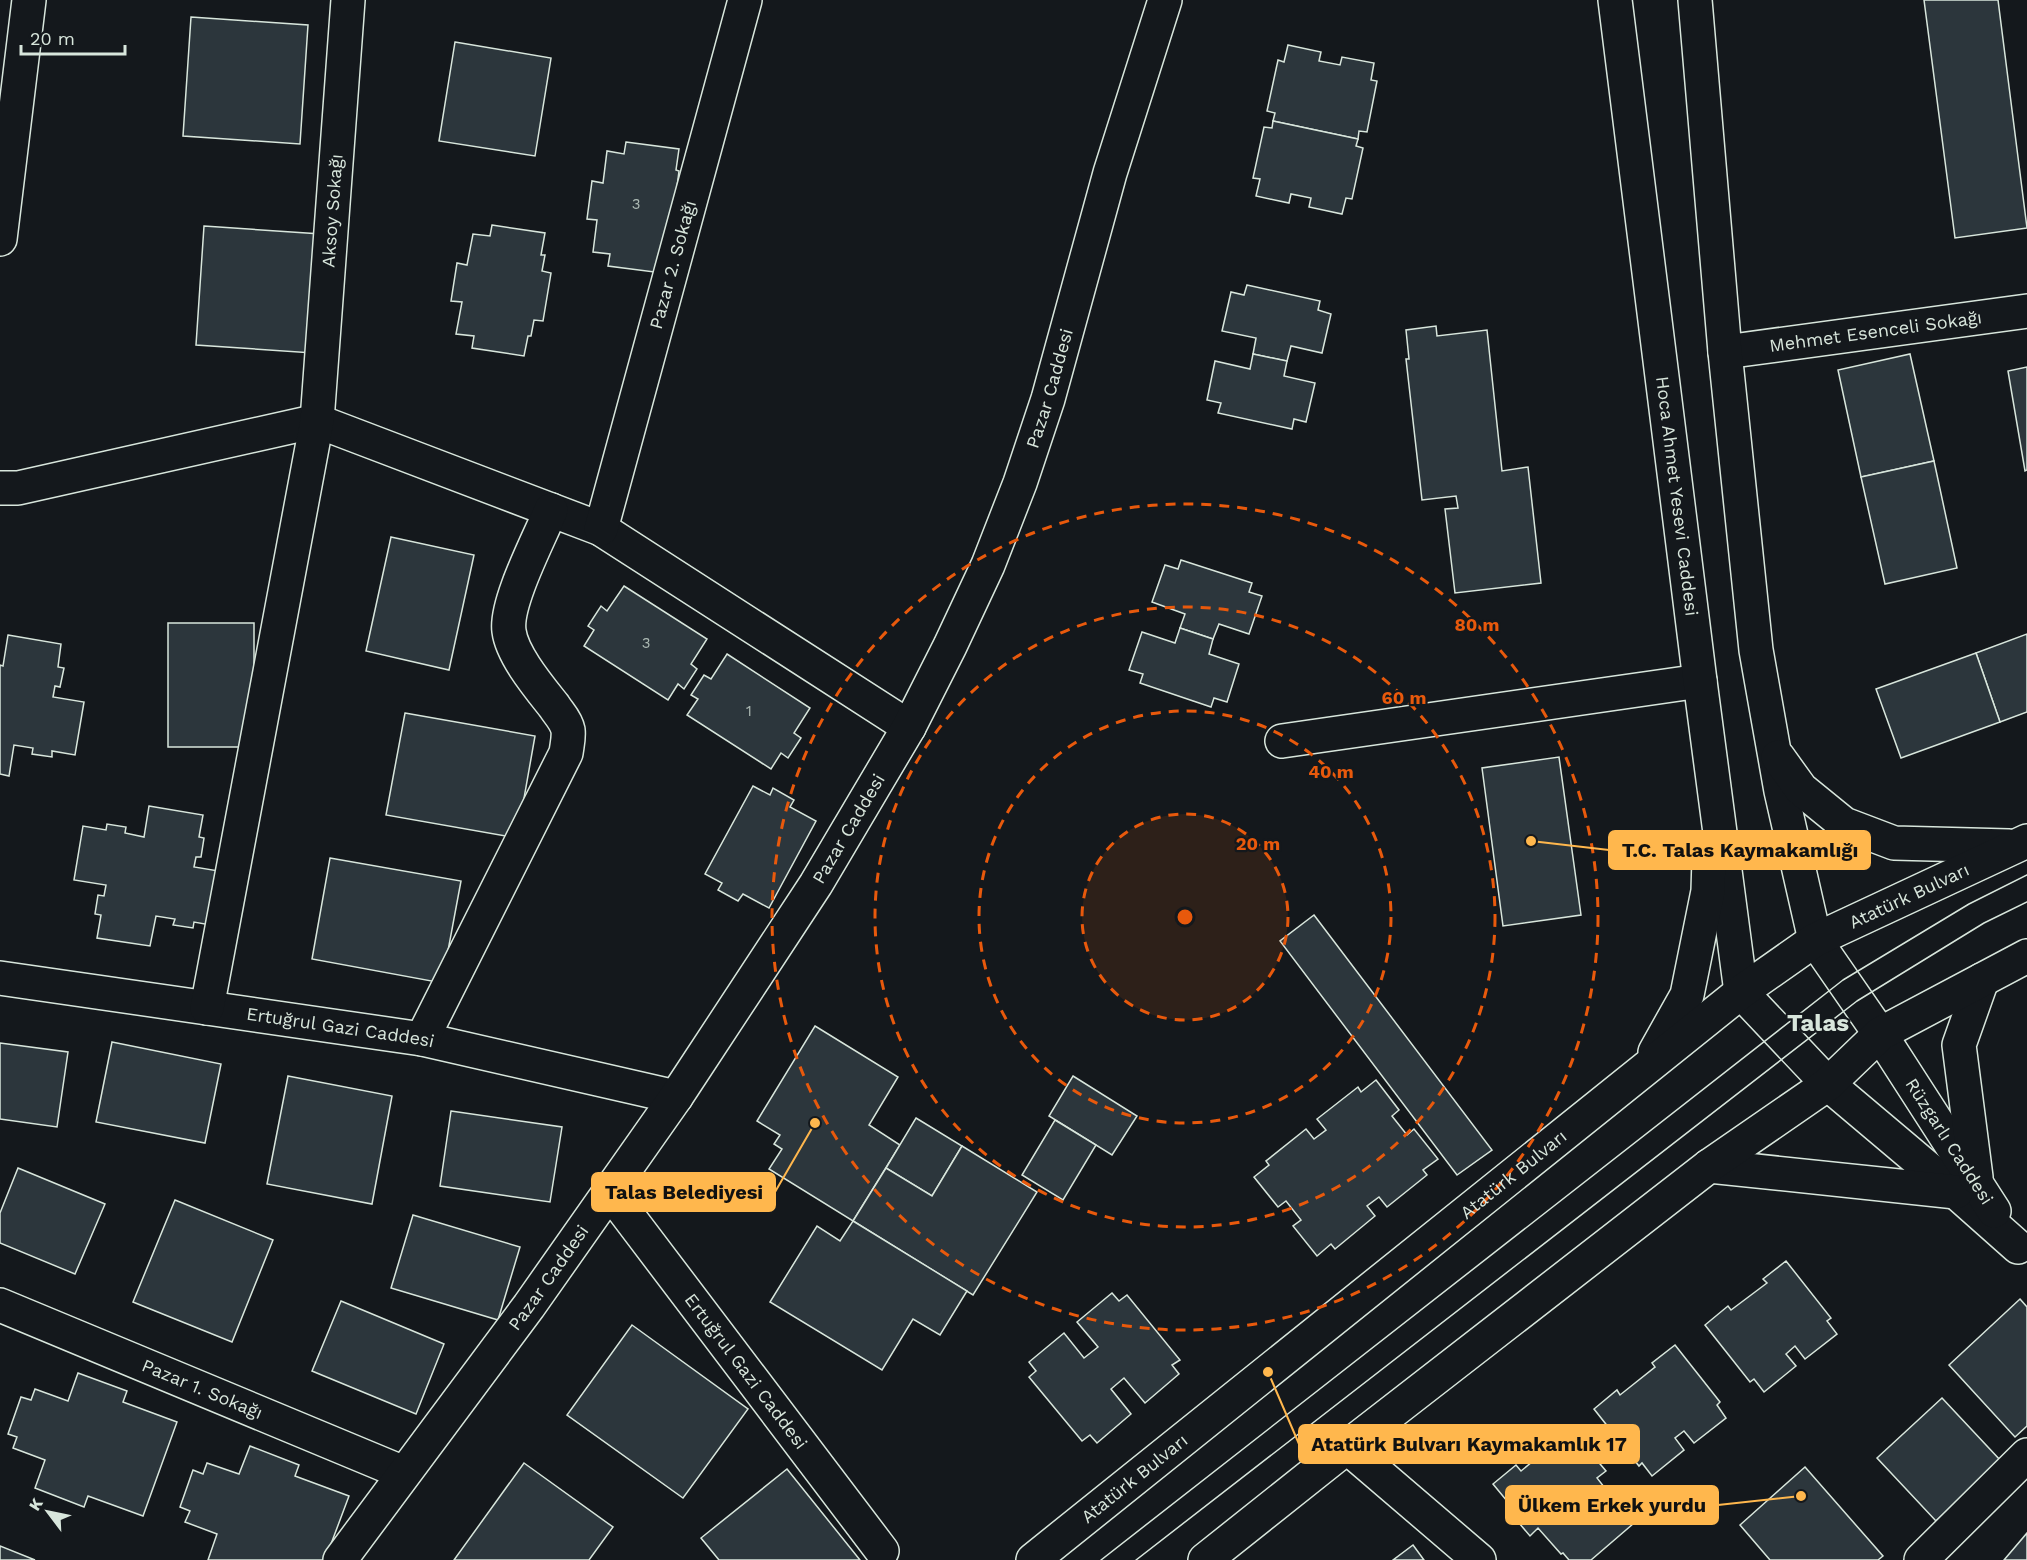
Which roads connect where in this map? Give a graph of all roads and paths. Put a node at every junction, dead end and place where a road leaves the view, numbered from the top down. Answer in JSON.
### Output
{"nodes":[{"id":1,"x":29,"y":0,"type":"edge"},
{"id":2,"x":348,"y":0,"type":"edge"},
{"id":3,"x":745,"y":0,"type":"edge"},
{"id":4,"x":1165,"y":0,"type":"edge"},
{"id":5,"x":1615,"y":0,"type":"edge"},
{"id":6,"x":1695,"y":0,"type":"edge"},
{"id":7,"x":0,"y":239,"type":"edge"},
{"id":8,"x":2027,"y":311,"type":"edge"},
{"id":9,"x":1725,"y":352,"type":"junction"},
{"id":10,"x":316,"y":421,"type":"junction"},
{"id":11,"x":0,"y":488,"type":"edge"},
{"id":12,"x":551,"y":510,"type":"junction"},
{"id":13,"x":601,"y":529,"type":"junction"},
{"id":14,"x":1700,"y":681,"type":"junction"},
{"id":15,"x":909,"y":727,"type":"junction"},
{"id":16,"x":1282,"y":741,"type":"dead end"},
{"id":17,"x":1774,"y":753,"type":"junction"},
{"id":18,"x":1712,"y":773,"type":"junction"},
{"id":19,"x":2022,"y":844,"type":"edge"},
{"id":20,"x":1815,"y":940,"type":"junction"},
{"id":21,"x":2027,"y":956,"type":"edge"},
{"id":22,"x":0,"y":978,"type":"edge"},
{"id":23,"x":1982,"y":980,"type":"junction"},
{"id":24,"x":1741,"y":992,"type":"junction"},
{"id":25,"x":207,"y":1008,"type":"junction"},
{"id":26,"x":1880,"y":1034,"type":"junction"},
{"id":27,"x":422,"y":1039,"type":"junction"},
{"id":28,"x":1647,"y":1067,"type":"junction"},
{"id":29,"x":1828,"y":1084,"type":"junction"},
{"id":30,"x":676,"y":1097,"type":"junction"},
{"id":31,"x":1709,"y":1166,"type":"junction"},
{"id":32,"x":1967,"y":1188,"type":"junction"},
{"id":33,"x":610,"y":1192,"type":"junction"},
{"id":34,"x":2022,"y":1253,"type":"edge"},
{"id":35,"x":0,"y":1305,"type":"edge"},
{"id":36,"x":1347,"y":1447,"type":"junction"},
{"id":37,"x":2027,"y":1455,"type":"edge"},
{"id":38,"x":404,"y":1473,"type":"junction"},
{"id":39,"x":882,"y":1551,"type":"dead end"},
{"id":40,"x":340,"y":1560,"type":"edge"},
{"id":41,"x":1033,"y":1560,"type":"edge"},
{"id":42,"x":1205,"y":1560,"type":"edge"},
{"id":43,"x":1479,"y":1560,"type":"edge"},
{"id":44,"x":1921,"y":1560,"type":"edge"}],
"edges":[{"from":1,"to":7,"type":"street"},
{"from":2,"to":10,"type":"street","name":"Aksoy Sokağı"},
{"from":3,"to":13,"type":"street","name":"Pazar 2. Sokağı"},
{"from":4,"to":15,"type":"street","name":"Pazar Caddesi"},
{"from":5,"to":14,"type":"street","name":"Hoca Ahmet Yesevi Caddesi"},
{"from":6,"to":9,"type":"street"},
{"from":8,"to":9,"type":"street","name":"Mehmet Esenceli Sokağı"},
{"from":9,"to":17,"type":"street"},
{"from":10,"to":11,"type":"street"},
{"from":10,"to":12,"type":"street"},
{"from":10,"to":25,"type":"street","name":"Aksoy Sokağı"},
{"from":12,"to":13,"type":"street"},
{"from":12,"to":27,"type":"street"},
{"from":13,"to":15,"type":"street"},
{"from":14,"to":16,"type":"street"},
{"from":14,"to":18,"type":"street","name":"Hoca Ahmet Yesevi Caddesi"},
{"from":15,"to":30,"type":"street","name":"Pazar Caddesi"},
{"from":17,"to":19,"type":"street"},
{"from":17,"to":20,"type":"street"},
{"from":18,"to":24,"type":"street","name":"Hoca Ahmet Yesevi Caddesi"},
{"from":18,"to":28,"type":"street"},
{"from":19,"to":20,"type":"street","name":"Atatürk Bulvarı"},
{"from":20,"to":24,"type":"street","name":"Atatürk Bulvarı"},
{"from":20,"to":26,"type":"street","name":"Rüzgarlı Caddesi"},
{"from":21,"to":23,"type":"street"},
{"from":22,"to":25,"type":"street","name":"Ertuğrul Gazi Caddesi"},
{"from":23,"to":26,"type":"street"},
{"from":23,"to":32,"type":"street"},
{"from":24,"to":28,"type":"street","name":"Atatürk Bulvarı"},
{"from":24,"to":29,"type":"street","name":"Rüzgarlı Caddesi"},
{"from":25,"to":27,"type":"street","name":"Ertuğrul Gazi Caddesi"},
{"from":26,"to":29,"type":"street"},
{"from":26,"to":32,"type":"street","name":"Rüzgarlı Caddesi"},
{"from":27,"to":30,"type":"street","name":"Ertuğrul Gazi Caddesi"},
{"from":28,"to":41,"type":"street","name":"Atatürk Bulvarı"},
{"from":29,"to":31,"type":"street"},
{"from":29,"to":32,"type":"street","name":"Rüzgarlı Caddesi"},
{"from":30,"to":33,"type":"street","name":"Pazar Caddesi"},
{"from":31,"to":32,"type":"street"},
{"from":31,"to":36,"type":"street"},
{"from":32,"to":34,"type":"street","name":"Rüzgarlı Caddesi"},
{"from":33,"to":38,"type":"street","name":"Pazar Caddesi"},
{"from":33,"to":39,"type":"street","name":"Ertuğrul Gazi Caddesi"},
{"from":35,"to":38,"type":"street","name":"Pazar 1. Sokağı"},
{"from":36,"to":42,"type":"street"},
{"from":36,"to":43,"type":"street"},
{"from":37,"to":44,"type":"street"},
{"from":38,"to":40,"type":"street","name":"Pazar Caddesi"}]}
